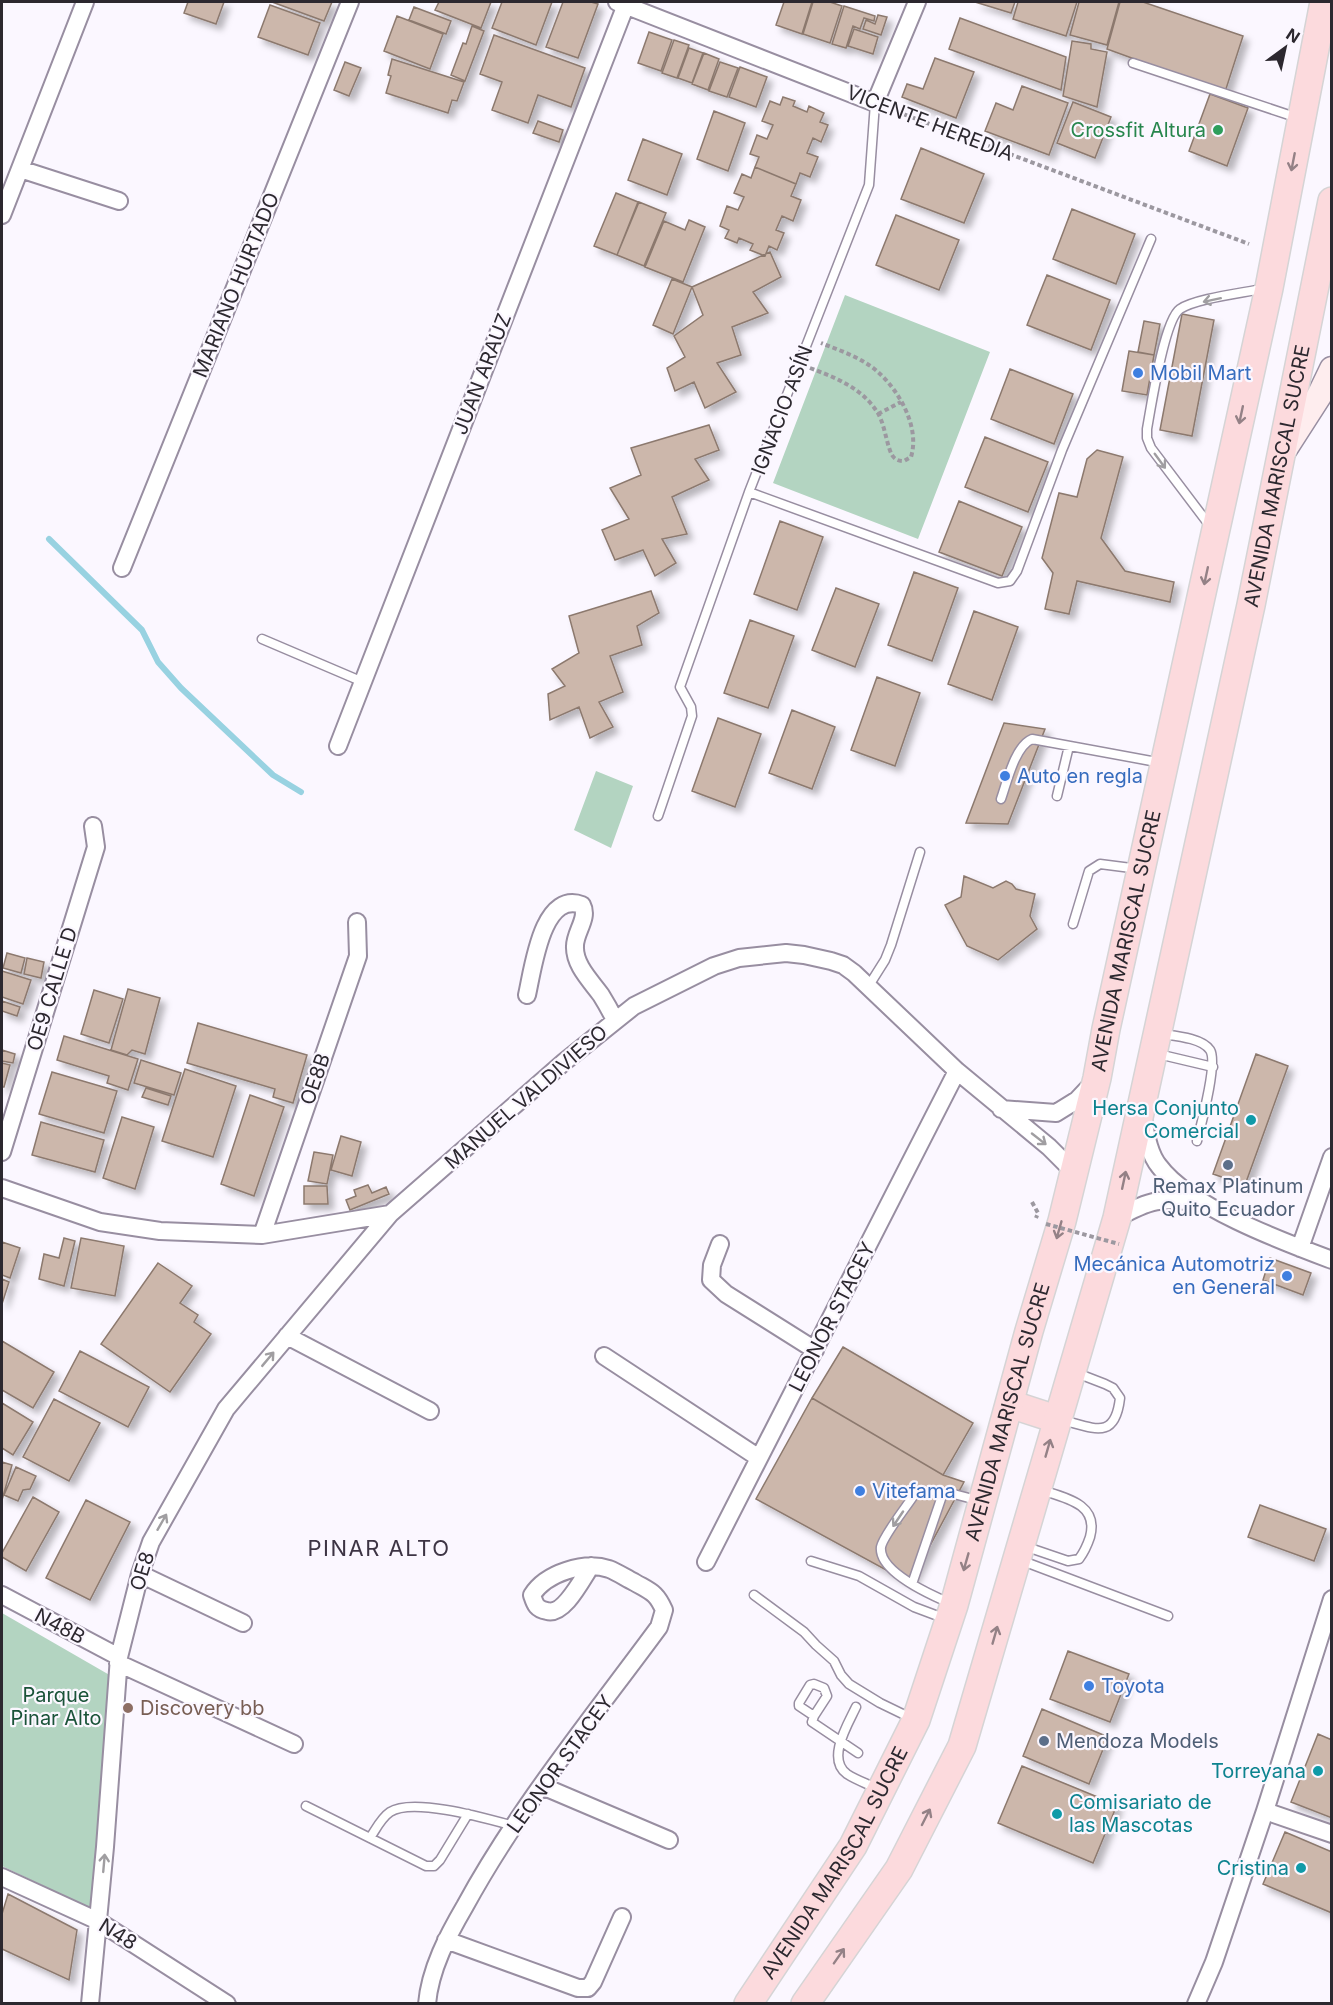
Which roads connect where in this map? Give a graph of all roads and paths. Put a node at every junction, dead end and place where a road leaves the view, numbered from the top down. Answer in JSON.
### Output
{"nodes":[{"id":1,"x":85,"y":2,"type":"edge"},
{"id":2,"x":350,"y":2,"type":"edge"},
{"id":3,"x":917,"y":2,"type":"edge"},
{"id":4,"x":1324,"y":2,"type":"edge"},
{"id":5,"x":623,"y":3,"type":"edge"},
{"id":6,"x":1133,"y":63,"type":"dead end"},
{"id":7,"x":876,"y":103,"type":"junction"},
{"id":8,"x":1301,"y":119,"type":"junction"},
{"id":9,"x":20,"y":168,"type":"junction"},
{"id":10,"x":119,"y":201,"type":"dead end"},
{"id":11,"x":1332,"y":201,"type":"edge"},
{"id":12,"x":2,"y":215,"type":"edge"},
{"id":13,"x":1151,"y":239,"type":"dead end"},
{"id":14,"x":1247,"y":243,"type":"dead end"},
{"id":15,"x":1269,"y":288,"type":"junction"},
{"id":16,"x":809,"y":339,"type":"junction"},
{"id":17,"x":799,"y":364,"type":"junction"},
{"id":18,"x":1332,"y":369,"type":"edge"},
{"id":19,"x":901,"y":402,"type":"junction"},
{"id":20,"x":878,"y":414,"type":"junction"},
{"id":21,"x":1281,"y":454,"type":"junction"},
{"id":22,"x":749,"y":492,"type":"junction"},
{"id":23,"x":1215,"y":534,"type":"junction"},
{"id":24,"x":122,"y":568,"type":"dead end"},
{"id":25,"x":262,"y":639,"type":"dead end"},
{"id":26,"x":363,"y":682,"type":"junction"},
{"id":27,"x":338,"y":746,"type":"dead end"},
{"id":28,"x":1069,"y":746,"type":"junction"},
{"id":29,"x":1165,"y":764,"type":"junction"},
{"id":30,"x":1057,"y":796,"type":"dead end"},
{"id":31,"x":1001,"y":799,"type":"dead end"},
{"id":32,"x":658,"y":816,"type":"dead end"},
{"id":33,"x":93,"y":826,"type":"dead end"},
{"id":34,"x":920,"y":852,"type":"dead end"},
{"id":35,"x":1142,"y":870,"type":"junction"},
{"id":36,"x":357,"y":922,"type":"dead end"},
{"id":37,"x":1073,"y":924,"type":"dead end"},
{"id":38,"x":868,"y":987,"type":"junction"},
{"id":39,"x":527,"y":995,"type":"dead end"},
{"id":40,"x":615,"y":1020,"type":"junction"},
{"id":41,"x":1154,"y":1042,"type":"junction"},
{"id":42,"x":1213,"y":1067,"type":"junction"},
{"id":43,"x":957,"y":1071,"type":"junction"},
{"id":44,"x":1097,"y":1078,"type":"junction"},
{"id":45,"x":1140,"y":1106,"type":"junction"},
{"id":46,"x":1000,"y":1109,"type":"junction"},
{"id":47,"x":1197,"y":1141,"type":"dead end"},
{"id":48,"x":2,"y":1152,"type":"edge"},
{"id":49,"x":1332,"y":1157,"type":"edge"},
{"id":50,"x":1075,"y":1173,"type":"junction"},
{"id":51,"x":2,"y":1188,"type":"edge"},
{"id":52,"x":1032,"y":1202,"type":"dead end"},
{"id":53,"x":1203,"y":1203,"type":"junction"},
{"id":54,"x":390,"y":1214,"type":"junction"},
{"id":55,"x":1036,"y":1218,"type":"dead end"},
{"id":56,"x":1117,"y":1218,"type":"junction"},
{"id":57,"x":1046,"y":1224,"type":"dead end"},
{"id":58,"x":262,"y":1235,"type":"junction"},
{"id":59,"x":1119,"y":1244,"type":"dead end"},
{"id":60,"x":720,"y":1245,"type":"dead end"},
{"id":61,"x":1300,"y":1248,"type":"junction"},
{"id":62,"x":1332,"y":1260,"type":"edge"},
{"id":63,"x":287,"y":1336,"type":"junction"},
{"id":64,"x":815,"y":1350,"type":"junction"},
{"id":65,"x":604,"y":1356,"type":"dead end"},
{"id":66,"x":1071,"y":1371,"type":"junction"},
{"id":67,"x":1010,"y":1404,"type":"junction"},
{"id":68,"x":430,"y":1411,"type":"dead end"},
{"id":69,"x":1056,"y":1419,"type":"junction"},
{"id":70,"x":759,"y":1458,"type":"junction"},
{"id":71,"x":1036,"y":1488,"type":"junction"},
{"id":72,"x":944,"y":1493,"type":"junction"},
{"id":73,"x":983,"y":1502,"type":"junction"},
{"id":74,"x":1018,"y":1552,"type":"junction"},
{"id":75,"x":811,"y":1561,"type":"dead end"},
{"id":76,"x":706,"y":1562,"type":"dead end"},
{"id":77,"x":591,"y":1566,"type":"dead end"},
{"id":78,"x":140,"y":1574,"type":"junction"},
{"id":79,"x":912,"y":1584,"type":"junction"},
{"id":80,"x":2,"y":1595,"type":"edge"},
{"id":81,"x":754,"y":1595,"type":"dead end"},
{"id":82,"x":1332,"y":1599,"type":"edge"},
{"id":83,"x":952,"y":1613,"type":"junction"},
{"id":84,"x":1168,"y":1616,"type":"dead end"},
{"id":85,"x":243,"y":1623,"type":"dead end"},
{"id":86,"x":118,"y":1660,"type":"junction"},
{"id":87,"x":856,"y":1707,"type":"dead end"},
{"id":88,"x":814,"y":1716,"type":"dead end"},
{"id":89,"x":916,"y":1720,"type":"junction"},
{"id":90,"x":840,"y":1742,"type":"junction"},
{"id":91,"x":294,"y":1744,"type":"dead end"},
{"id":92,"x":858,"y":1753,"type":"dead end"},
{"id":93,"x":543,"y":1786,"type":"junction"},
{"id":94,"x":881,"y":1791,"type":"junction"},
{"id":95,"x":306,"y":1806,"type":"dead end"},
{"id":96,"x":1265,"y":1811,"type":"junction"},
{"id":97,"x":468,"y":1814,"type":"junction"},
{"id":98,"x":514,"y":1826,"type":"junction"},
{"id":99,"x":1332,"y":1834,"type":"edge"},
{"id":100,"x":370,"y":1838,"type":"junction"},
{"id":101,"x":669,"y":1840,"type":"dead end"},
{"id":102,"x":2,"y":1877,"type":"edge"},
{"id":103,"x":622,"y":1917,"type":"dead end"},
{"id":104,"x":98,"y":1921,"type":"junction"},
{"id":105,"x":446,"y":1940,"type":"junction"},
{"id":106,"x":90,"y":2004,"type":"edge"},
{"id":107,"x":227,"y":2004,"type":"edge"},
{"id":108,"x":427,"y":2004,"type":"edge"},
{"id":109,"x":747,"y":2004,"type":"edge"},
{"id":110,"x":805,"y":2004,"type":"edge"},
{"id":111,"x":1196,"y":2004,"type":"edge"}],
"edges":[{"from":1,"to":9,"type":"street"},
{"from":2,"to":24,"type":"street","name":"MARIANO HURTADO"},
{"from":3,"to":7,"type":"street","name":"IGNACIO ASÍN"},
{"from":4,"to":8,"type":"main road","name":"AVENIDA MARISCAL SUCRE"},
{"from":5,"to":7,"type":"street","name":"VICENTE HEREDIA"},
{"from":5,"to":26,"type":"street","name":"JUAN ARAUZ"},
{"from":6,"to":8,"type":"lane"},
{"from":7,"to":14,"type":"path","name":"VICENTE HEREDIA"},
{"from":7,"to":16,"type":"lane","name":"IGNACIO ASÍN"},
{"from":8,"to":15,"type":"main road","name":"AVENIDA MARISCAL SUCRE","one_way":true},
{"from":9,"to":10,"type":"street"},
{"from":9,"to":12,"type":"street"},
{"from":11,"to":21,"type":"main road","name":"AVENIDA MARISCAL SUCRE"},
{"from":13,"to":22,"type":"lane"},
{"from":15,"to":23,"type":"main road","name":"AVENIDA MARISCAL SUCRE","one_way":true},
{"from":15,"to":23,"type":"lane","one_way":true},
{"from":16,"to":17,"type":"lane","name":"IGNACIO ASÍN"},
{"from":16,"to":19,"type":"path"},
{"from":17,"to":20,"type":"path"},
{"from":17,"to":22,"type":"lane","name":"IGNACIO ASÍN"},
{"from":18,"to":21,"type":"main road"},
{"from":19,"to":20,"type":"path"},
{"from":19,"to":20,"type":"path"},
{"from":21,"to":41,"type":"main road","name":"AVENIDA MARISCAL SUCRE"},
{"from":22,"to":32,"type":"lane","name":"IGNACIO ASÍN"},
{"from":23,"to":29,"type":"main road","name":"AVENIDA MARISCAL SUCRE","one_way":true},
{"from":25,"to":26,"type":"lane"},
{"from":26,"to":27,"type":"street","name":"JUAN ARAUZ"},
{"from":28,"to":29,"type":"lane"},
{"from":28,"to":30,"type":"lane"},
{"from":28,"to":31,"type":"lane"},
{"from":29,"to":35,"type":"main road","name":"AVENIDA MARISCAL SUCRE"},
{"from":33,"to":48,"type":"street","name":"OE9 CALLE D"},
{"from":34,"to":38,"type":"lane"},
{"from":35,"to":37,"type":"lane"},
{"from":35,"to":44,"type":"main road","name":"AVENIDA MARISCAL SUCRE"},
{"from":36,"to":58,"type":"street","name":"OE8B"},
{"from":38,"to":40,"type":"street","name":"MANUEL VALDIVIESO"},
{"from":38,"to":43,"type":"street","name":"MANUEL VALDIVIESO"},
{"from":39,"to":40,"type":"street"},
{"from":40,"to":54,"type":"street","name":"MANUEL VALDIVIESO"},
{"from":41,"to":42,"type":"lane"},
{"from":41,"to":42,"type":"lane"},
{"from":41,"to":45,"type":"main road","name":"AVENIDA MARISCAL SUCRE"},
{"from":42,"to":47,"type":"lane"},
{"from":43,"to":46,"type":"street","name":"MANUEL VALDIVIESO"},
{"from":43,"to":64,"type":"street","name":"LEONOR STACEY"},
{"from":44,"to":46,"type":"street"},
{"from":44,"to":50,"type":"main road","name":"AVENIDA MARISCAL SUCRE"},
{"from":45,"to":53,"type":"street"},
{"from":56,"to":45,"type":"main road","name":"AVENIDA MARISCAL SUCRE","one_way":true},
{"from":46,"to":50,"type":"street","name":"MANUEL VALDIVIESO","one_way":true},
{"from":49,"to":61,"type":"street"},
{"from":50,"to":67,"type":"main road","name":"AVENIDA MARISCAL SUCRE","one_way":true},
{"from":51,"to":58,"type":"street"},
{"from":52,"to":55,"type":"path"},
{"from":53,"to":56,"type":"street"},
{"from":53,"to":61,"type":"street"},
{"from":54,"to":58,"type":"street"},
{"from":54,"to":63,"type":"street","name":"OE8"},
{"from":56,"to":66,"type":"main road","name":"AVENIDA MARISCAL SUCRE"},
{"from":57,"to":59,"type":"path","bridge":true},
{"from":60,"to":64,"type":"street"},
{"from":61,"to":62,"type":"street"},
{"from":63,"to":68,"type":"street"},
{"from":78,"to":63,"type":"street","name":"OE8","one_way":true},
{"from":64,"to":70,"type":"street","name":"LEONOR STACEY"},
{"from":65,"to":70,"type":"street"},
{"from":66,"to":69,"type":"main road","name":"AVENIDA MARISCAL SUCRE"},
{"from":66,"to":69,"type":"lane"},
{"from":67,"to":69,"type":"main road"},
{"from":67,"to":73,"type":"main road","name":"AVENIDA MARISCAL SUCRE"},
{"from":71,"to":69,"type":"main road","name":"AVENIDA MARISCAL SUCRE","one_way":true},
{"from":70,"to":76,"type":"street","name":"LEONOR STACEY"},
{"from":71,"to":74,"type":"main road","name":"AVENIDA MARISCAL SUCRE"},
{"from":71,"to":74,"type":"lane"},
{"from":72,"to":73,"type":"lane"},
{"from":72,"to":79,"type":"lane"},
{"from":72,"to":79,"type":"lane","one_way":true},
{"from":73,"to":83,"type":"main road","name":"AVENIDA MARISCAL SUCRE","one_way":true},
{"from":74,"to":84,"type":"lane"},
{"from":110,"to":74,"type":"main road","name":"AVENIDA MARISCAL SUCRE","one_way":true},
{"from":75,"to":83,"type":"lane"},
{"from":77,"to":93,"type":"street","name":"LEONOR STACEY"},
{"from":78,"to":85,"type":"street"},
{"from":78,"to":86,"type":"street","name":"OE8"},
{"from":79,"to":83,"type":"lane"},
{"from":80,"to":86,"type":"street","name":"N48B"},
{"from":81,"to":89,"type":"lane"},
{"from":82,"to":96,"type":"street"},
{"from":83,"to":89,"type":"main road","name":"AVENIDA MARISCAL SUCRE"},
{"from":86,"to":91,"type":"street","name":"N48B"},
{"from":104,"to":86,"type":"street","name":"OE8","one_way":true},
{"from":87,"to":90,"type":"lane"},
{"from":88,"to":90,"type":"lane"},
{"from":89,"to":94,"type":"main road","name":"AVENIDA MARISCAL SUCRE"},
{"from":90,"to":92,"type":"lane"},
{"from":90,"to":94,"type":"lane"},
{"from":93,"to":98,"type":"street","name":"LEONOR STACEY"},
{"from":93,"to":101,"type":"street"},
{"from":94,"to":109,"type":"main road","name":"AVENIDA MARISCAL SUCRE"},
{"from":95,"to":100,"type":"lane"},
{"from":96,"to":99,"type":"street"},
{"from":96,"to":111,"type":"street"},
{"from":97,"to":98,"type":"lane"},
{"from":97,"to":100,"type":"lane"},
{"from":97,"to":100,"type":"lane"},
{"from":98,"to":105,"type":"street","name":"LEONOR STACEY"},
{"from":102,"to":104,"type":"street","name":"N48"},
{"from":103,"to":105,"type":"street"},
{"from":104,"to":106,"type":"street","name":"OE8"},
{"from":104,"to":107,"type":"street","name":"N48"},
{"from":105,"to":108,"type":"street","name":"LEONOR STACEY"}]}
